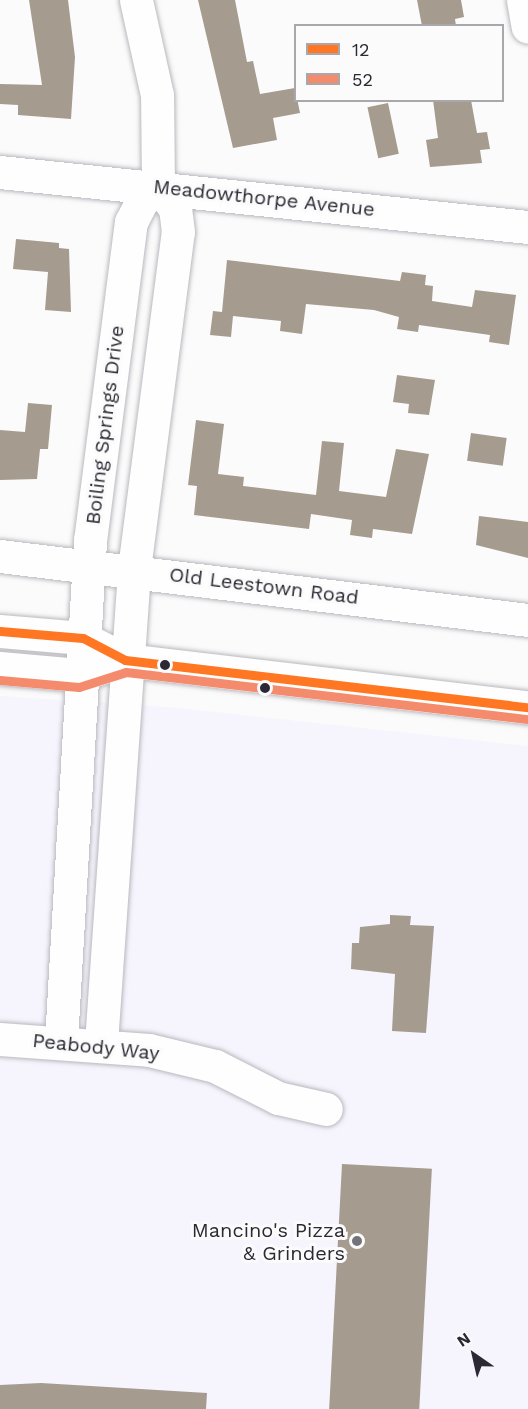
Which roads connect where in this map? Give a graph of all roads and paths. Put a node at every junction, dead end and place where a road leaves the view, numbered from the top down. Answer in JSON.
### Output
{"nodes":[{"id":1,"x":136,"y":0,"type":"edge"},
{"id":2,"x":523,"y":0,"type":"edge"},
{"id":3,"x":528,"y":27,"type":"edge"},
{"id":4,"x":0,"y":172,"type":"edge"},
{"id":5,"x":158,"y":186,"type":"junction"},
{"id":6,"x":528,"y":227,"type":"edge"},
{"id":7,"x":0,"y":556,"type":"edge"},
{"id":8,"x":89,"y":565,"type":"junction"},
{"id":9,"x":134,"y":569,"type":"junction"},
{"id":10,"x":528,"y":620,"type":"edge"},
{"id":11,"x":0,"y":631,"type":"edge"},
{"id":12,"x":83,"y":638,"type":"junction"},
{"id":13,"x":125,"y":660,"type":"junction"},
{"id":14,"x":0,"y":668,"type":"edge"},
{"id":15,"x":79,"y":675,"type":"junction"},
{"id":16,"x":528,"y":707,"type":"edge"},
{"id":17,"x":0,"y":1039,"type":"edge"},
{"id":18,"x":61,"y":1041,"type":"junction"},
{"id":19,"x":101,"y":1043,"type":"junction"},
{"id":20,"x":326,"y":1109,"type":"dead end"}],
"edges":[{"from":1,"to":5,"type":"street"},
{"from":2,"to":3,"type":"street"},
{"from":4,"to":5,"type":"street","name":"Meadowthorpe Avenue"},
{"from":5,"to":6,"type":"street","name":"Meadowthorpe Avenue"},
{"from":5,"to":8,"type":"street","name":"Boiling Springs Drive"},
{"from":5,"to":9,"type":"street"},
{"from":7,"to":8,"type":"street","name":"Old Leestown Road"},
{"from":8,"to":9,"type":"street","name":"Old Leestown Road"},
{"from":8,"to":12,"type":"street","name":"Boiling Springs Drive"},
{"from":9,"to":10,"type":"street","name":"Old Leestown Road"},
{"from":9,"to":13,"type":"street"},
{"from":11,"to":12,"type":"street"},
{"from":12,"to":13,"type":"street"},
{"from":12,"to":15,"type":"street","name":"Boiling Springs Drive"},
{"from":13,"to":15,"type":"street"},
{"from":13,"to":16,"type":"street"},
{"from":13,"to":19,"type":"street"},
{"from":14,"to":15,"type":"street"},
{"from":15,"to":18,"type":"street","name":"Boiling Springs Drive"},
{"from":17,"to":18,"type":"street","name":"Peabody Way"},
{"from":18,"to":19,"type":"street","name":"Peabody Way"},
{"from":19,"to":20,"type":"street","name":"Peabody Way"}]}
